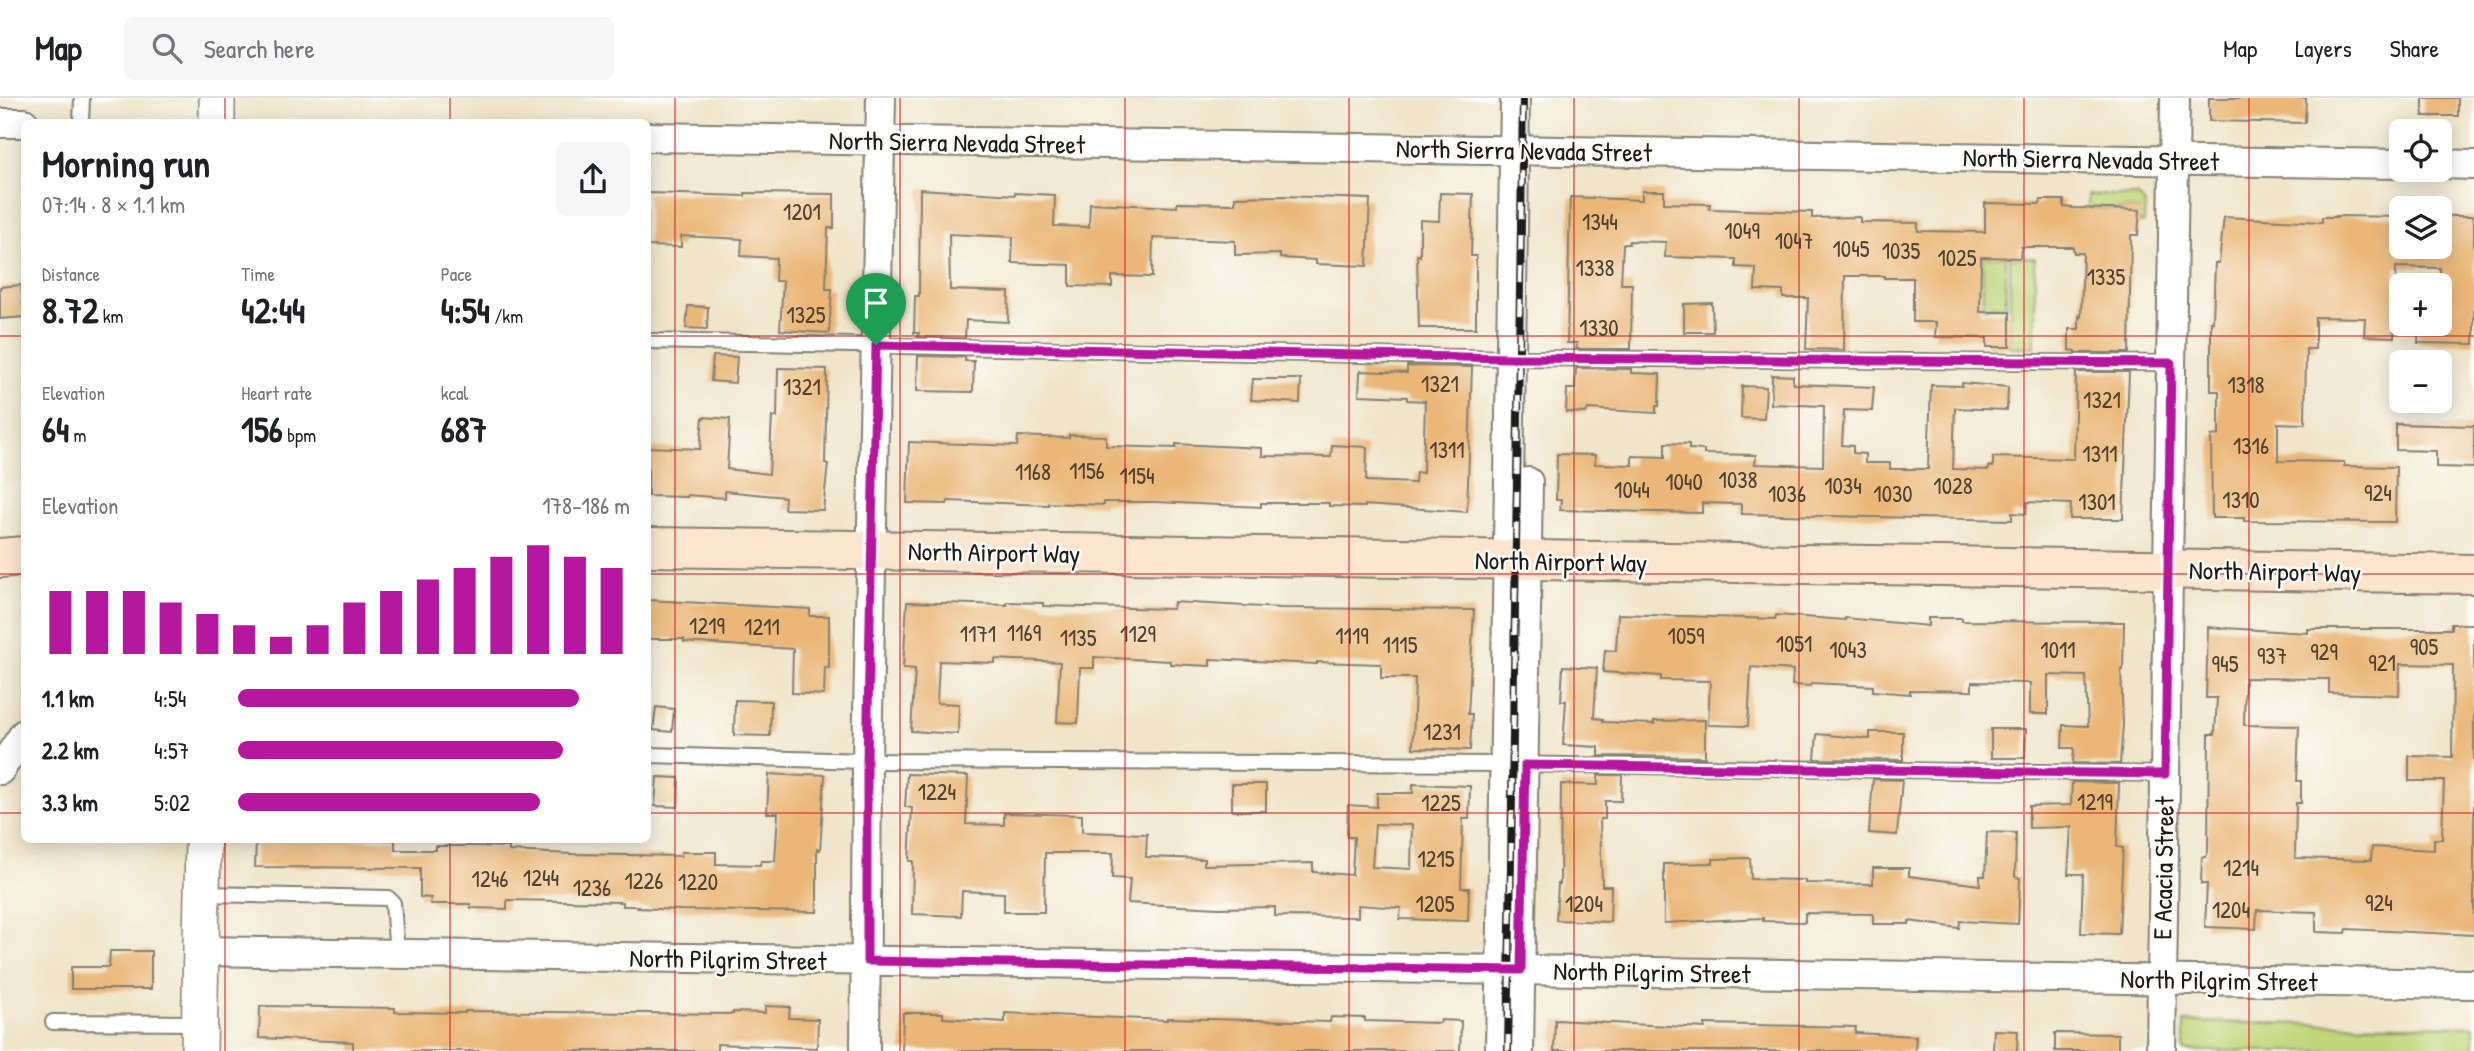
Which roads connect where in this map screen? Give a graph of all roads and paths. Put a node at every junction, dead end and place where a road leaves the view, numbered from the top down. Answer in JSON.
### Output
{"nodes":[{"id":1,"x":82,"y":98,"type":"edge"},
{"id":2,"x":218,"y":98,"type":"edge"},
{"id":3,"x":881,"y":98,"type":"edge"},
{"id":4,"x":1515,"y":98,"type":"edge"},
{"id":5,"x":1533,"y":98,"type":"edge"},
{"id":6,"x":2175,"y":98,"type":"edge"},
{"id":7,"x":81,"y":119,"type":"edge"},
{"id":8,"x":217,"y":119,"type":"edge"},
{"id":9,"x":0,"y":123,"type":"edge"},
{"id":10,"x":21,"y":123,"type":"edge"},
{"id":11,"x":651,"y":137,"type":"edge"},
{"id":12,"x":880,"y":141,"type":"junction"},
{"id":13,"x":1523,"y":151,"type":"junction"},
{"id":14,"x":2174,"y":160,"type":"junction"},
{"id":15,"x":2389,"y":164,"type":"edge"},
{"id":16,"x":2452,"y":164,"type":"edge"},
{"id":17,"x":2474,"y":165,"type":"edge"},
{"id":18,"x":651,"y":341,"type":"edge"},
{"id":19,"x":876,"y":345,"type":"junction"},
{"id":20,"x":1520,"y":358,"type":"junction"},
{"id":21,"x":2171,"y":363,"type":"junction"},
{"id":22,"x":651,"y":547,"type":"edge"},
{"id":23,"x":873,"y":550,"type":"junction"},
{"id":24,"x":21,"y":556,"type":"edge"},
{"id":25,"x":0,"y":558,"type":"edge"},
{"id":26,"x":1518,"y":560,"type":"junction"},
{"id":27,"x":2167,"y":569,"type":"junction"},
{"id":28,"x":2474,"y":574,"type":"edge"},
{"id":29,"x":21,"y":738,"type":"edge"},
{"id":30,"x":651,"y":755,"type":"edge"},
{"id":31,"x":867,"y":761,"type":"junction"},
{"id":32,"x":1515,"y":764,"type":"junction"},
{"id":33,"x":0,"y":770,"type":"edge"},
{"id":34,"x":2165,"y":774,"type":"junction"},
{"id":35,"x":203,"y":843,"type":"edge"},
{"id":36,"x":202,"y":894,"type":"junction"},
{"id":37,"x":200,"y":951,"type":"junction"},
{"id":38,"x":397,"y":954,"type":"junction"},
{"id":39,"x":867,"y":961,"type":"junction"},
{"id":40,"x":1511,"y":970,"type":"junction"},
{"id":41,"x":2160,"y":979,"type":"junction"},
{"id":42,"x":2474,"y":984,"type":"edge"},
{"id":43,"x":53,"y":1022,"type":"dead end"},
{"id":44,"x":199,"y":1037,"type":"edge"},
{"id":45,"x":865,"y":1051,"type":"edge"},
{"id":46,"x":1500,"y":1051,"type":"edge"},
{"id":47,"x":1519,"y":1051,"type":"edge"},
{"id":48,"x":2161,"y":1051,"type":"edge"}],
"edges":[{"from":1,"to":7,"type":"lane"},
{"from":2,"to":8,"type":"street"},
{"from":3,"to":12,"type":"street"},
{"from":4,"to":13,"type":"street"},
{"from":5,"to":13,"type":"street"},
{"from":6,"to":14,"type":"street","name":"E Acacia Street"},
{"from":9,"to":10,"type":"street"},
{"from":11,"to":12,"type":"street","name":"North Sierra Nevada Street"},
{"from":12,"to":13,"type":"street","name":"North Sierra Nevada Street"},
{"from":12,"to":19,"type":"street"},
{"from":13,"to":14,"type":"street","name":"North Sierra Nevada Street"},
{"from":13,"to":20,"type":"street"},
{"from":14,"to":15,"type":"street","name":"North Sierra Nevada Street"},
{"from":14,"to":21,"type":"street","name":"E Acacia Street"},
{"from":16,"to":17,"type":"street"},
{"from":18,"to":19,"type":"lane"},
{"from":19,"to":20,"type":"lane"},
{"from":19,"to":23,"type":"street"},
{"from":20,"to":21,"type":"lane"},
{"from":20,"to":26,"type":"street"},
{"from":21,"to":27,"type":"street","name":"E Acacia Street"},
{"from":22,"to":23,"type":"main road","name":"North Airport Way"},
{"from":23,"to":26,"type":"main road","name":"North Airport Way"},
{"from":23,"to":31,"type":"street"},
{"from":24,"to":25,"type":"main road"},
{"from":26,"to":27,"type":"main road","name":"North Airport Way"},
{"from":26,"to":32,"type":"street"},
{"from":27,"to":28,"type":"main road","name":"North Airport Way"},
{"from":27,"to":34,"type":"street","name":"E Acacia Street"},
{"from":29,"to":33,"type":"street"},
{"from":30,"to":31,"type":"lane"},
{"from":31,"to":32,"type":"lane"},
{"from":31,"to":39,"type":"street"},
{"from":32,"to":34,"type":"lane"},
{"from":32,"to":40,"type":"street"},
{"from":34,"to":41,"type":"street","name":"E Acacia Street"},
{"from":35,"to":36,"type":"street"},
{"from":36,"to":37,"type":"street"},
{"from":36,"to":38,"type":"lane"},
{"from":37,"to":38,"type":"street","name":"North Pilgrim Street"},
{"from":37,"to":44,"type":"street"},
{"from":38,"to":39,"type":"street","name":"North Pilgrim Street"},
{"from":39,"to":40,"type":"street","name":"North Pilgrim Street"},
{"from":39,"to":45,"type":"street"},
{"from":40,"to":41,"type":"street","name":"North Pilgrim Street"},
{"from":40,"to":46,"type":"street"},
{"from":40,"to":47,"type":"street"},
{"from":41,"to":42,"type":"street","name":"North Pilgrim Street"},
{"from":41,"to":48,"type":"street","name":"E Acacia Street"},
{"from":43,"to":44,"type":"lane"}]}
